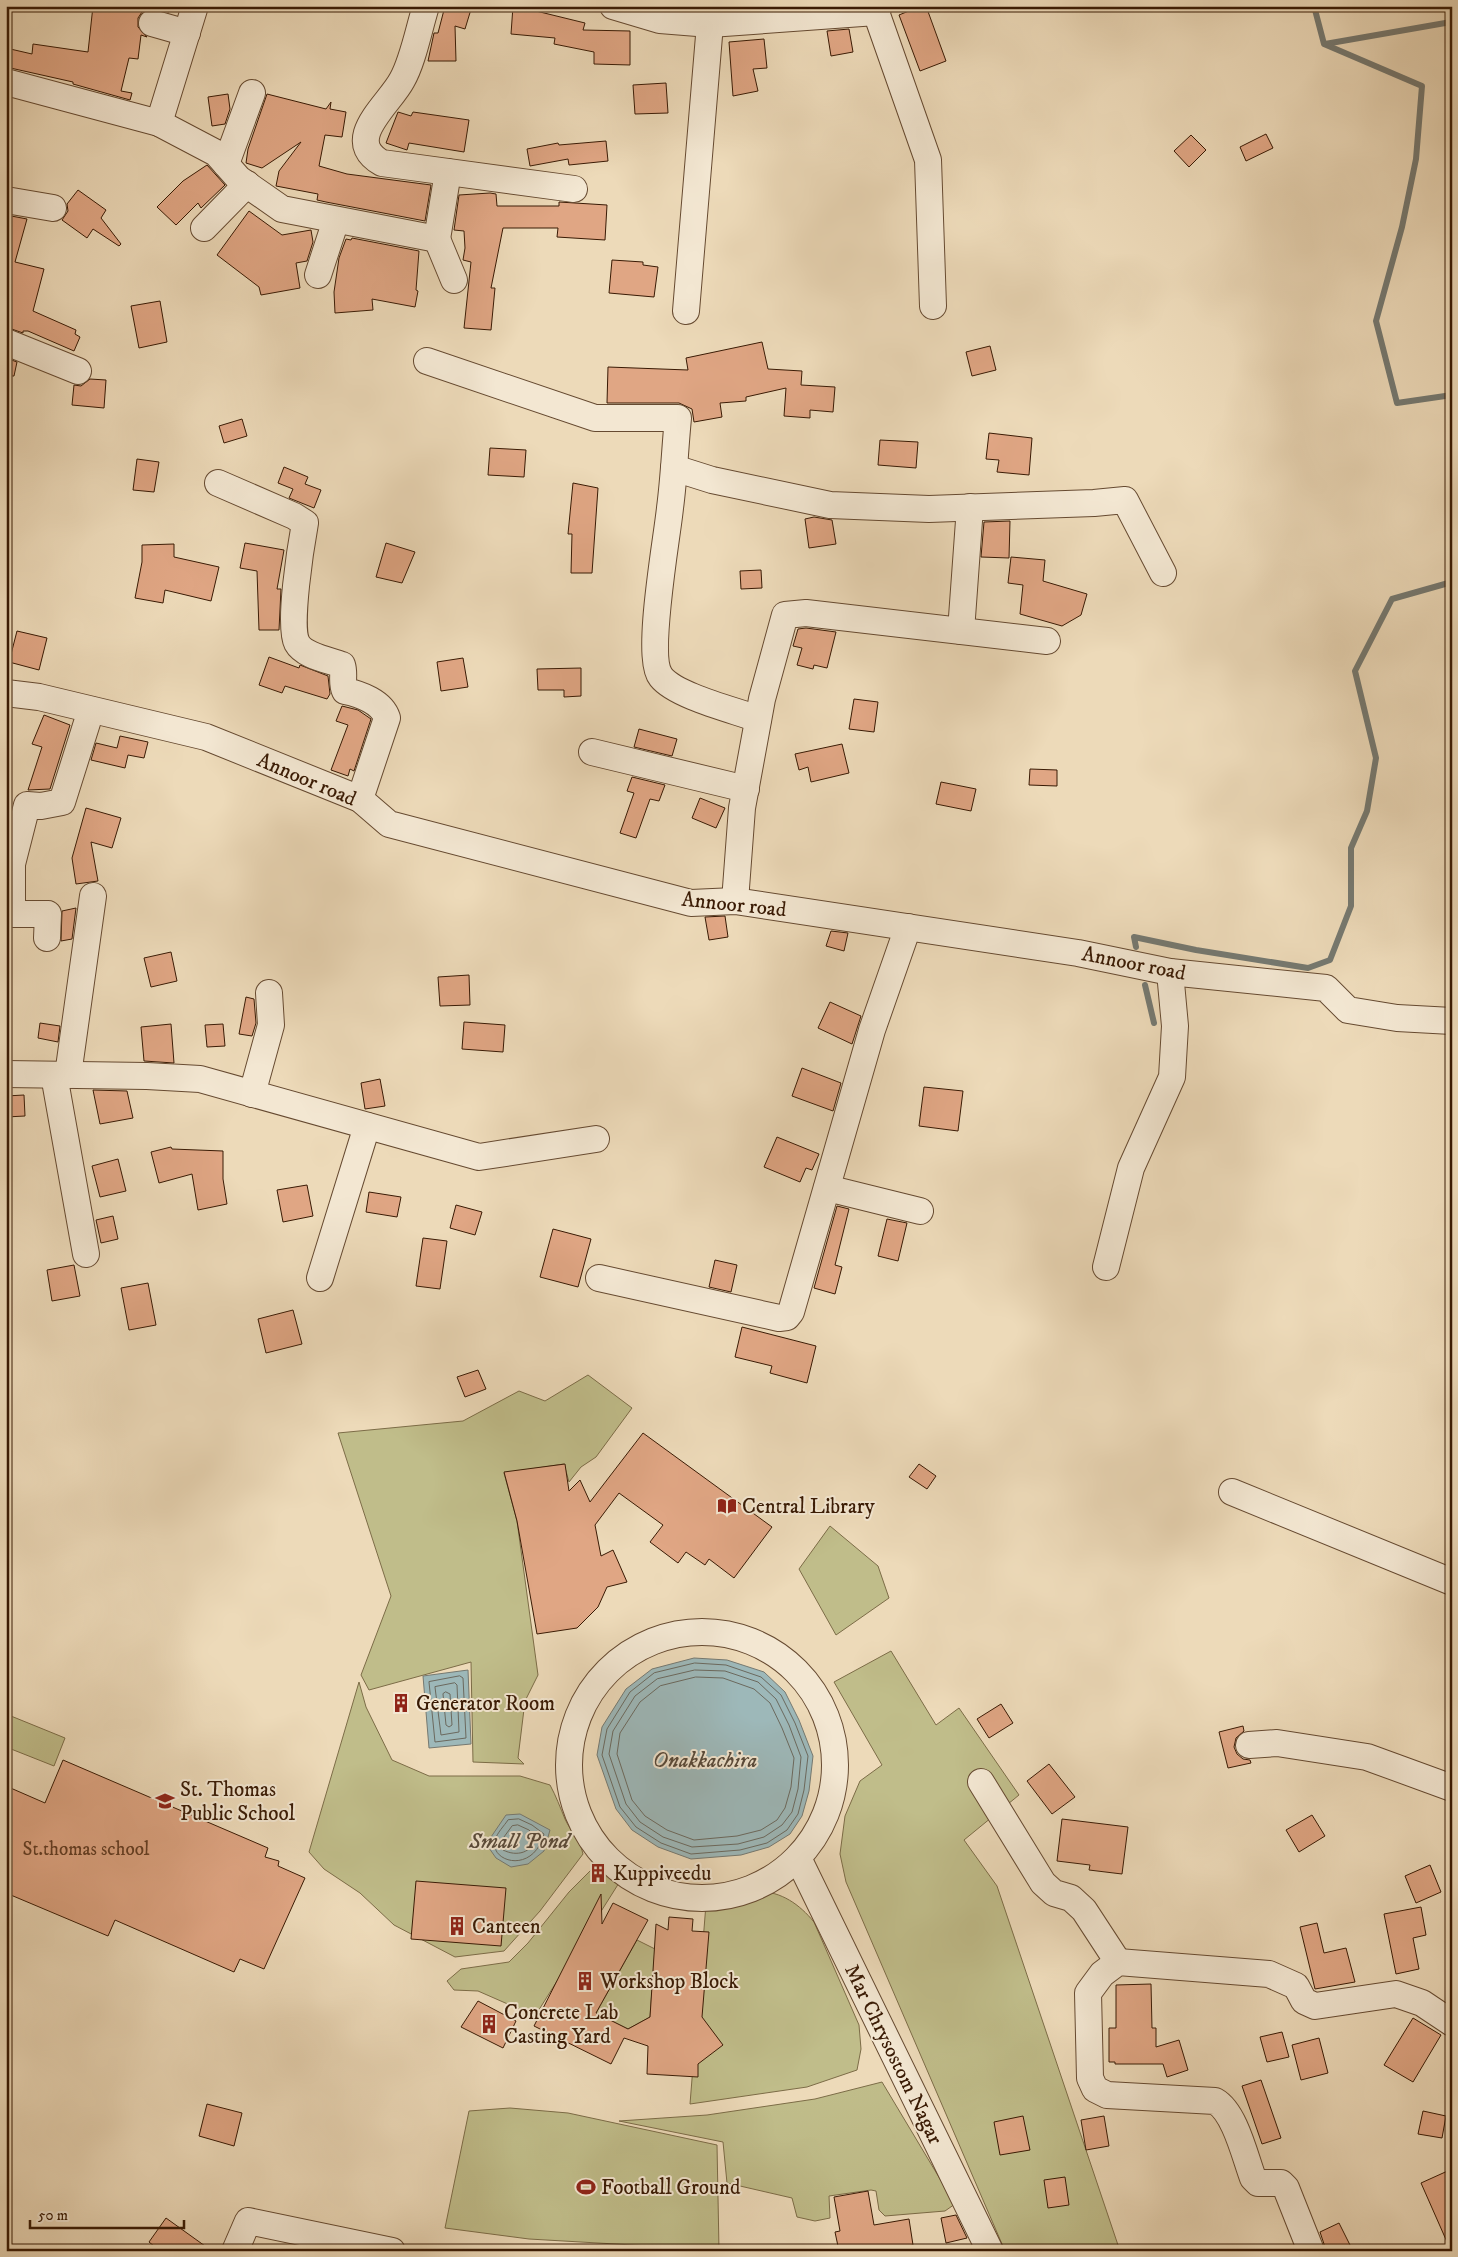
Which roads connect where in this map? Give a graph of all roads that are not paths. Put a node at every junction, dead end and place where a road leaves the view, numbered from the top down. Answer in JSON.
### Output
{"nodes":[{"id":1,"x":195,"y":6,"type":"edge"},
{"id":2,"x":426,"y":6,"type":"edge"},
{"id":3,"x":613,"y":6,"type":"edge"},
{"id":4,"x":878,"y":9,"type":"edge"},
{"id":5,"x":152,"y":23,"type":"dead end"},
{"id":6,"x":710,"y":24,"type":"junction"},
{"id":7,"x":187,"y":33,"type":"junction"},
{"id":8,"x":6,"y":82,"type":"edge"},
{"id":9,"x":252,"y":93,"type":"dead end"},
{"id":10,"x":159,"y":123,"type":"junction"},
{"id":11,"x":226,"y":164,"type":"junction"},
{"id":12,"x":448,"y":172,"type":"junction"},
{"id":13,"x":247,"y":184,"type":"junction"},
{"id":14,"x":574,"y":189,"type":"dead end"},
{"id":15,"x":6,"y":200,"type":"edge"},
{"id":16,"x":52,"y":208,"type":"dead end"},
{"id":17,"x":336,"y":220,"type":"junction"},
{"id":18,"x":204,"y":228,"type":"dead end"},
{"id":19,"x":438,"y":240,"type":"junction"},
{"id":20,"x":318,"y":275,"type":"dead end"},
{"id":21,"x":454,"y":280,"type":"dead end"},
{"id":22,"x":933,"y":306,"type":"dead end"},
{"id":23,"x":686,"y":311,"type":"dead end"},
{"id":24,"x":6,"y":342,"type":"edge"},
{"id":25,"x":427,"y":361,"type":"dead end"},
{"id":26,"x":78,"y":371,"type":"dead end"},
{"id":27,"x":674,"y":468,"type":"junction"},
{"id":28,"x":218,"y":483,"type":"dead end"},
{"id":29,"x":970,"y":507,"type":"junction"},
{"id":30,"x":1163,"y":573,"type":"dead end"},
{"id":31,"x":961,"y":631,"type":"junction"},
{"id":32,"x":1047,"y":641,"type":"dead end"},
{"id":33,"x":6,"y":693,"type":"edge"},
{"id":34,"x":91,"y":710,"type":"junction"},
{"id":35,"x":758,"y":719,"type":"junction"},
{"id":36,"x":592,"y":752,"type":"dead end"},
{"id":37,"x":746,"y":789,"type":"junction"},
{"id":38,"x":360,"y":799,"type":"junction"},
{"id":39,"x":93,"y":896,"type":"dead end"},
{"id":40,"x":735,"y":902,"type":"junction"},
{"id":41,"x":908,"y":927,"type":"junction"},
{"id":42,"x":47,"y":938,"type":"dead end"},
{"id":43,"x":1170,"y":972,"type":"junction"},
{"id":44,"x":269,"y":993,"type":"dead end"},
{"id":45,"x":1452,"y":1021,"type":"edge"},
{"id":46,"x":6,"y":1074,"type":"edge"},
{"id":47,"x":61,"y":1075,"type":"junction"},
{"id":48,"x":252,"y":1094,"type":"junction"},
{"id":49,"x":367,"y":1126,"type":"junction"},
{"id":50,"x":596,"y":1139,"type":"dead end"},
{"id":51,"x":827,"y":1188,"type":"junction"},
{"id":52,"x":920,"y":1210,"type":"dead end"},
{"id":53,"x":86,"y":1254,"type":"dead end"},
{"id":54,"x":1106,"y":1266,"type":"dead end"},
{"id":55,"x":320,"y":1278,"type":"dead end"},
{"id":56,"x":599,"y":1278,"type":"dead end"},
{"id":57,"x":1232,"y":1492,"type":"dead end"},
{"id":58,"x":1452,"y":1582,"type":"edge"},
{"id":59,"x":1249,"y":1745,"type":"dead end"},
{"id":60,"x":981,"y":1782,"type":"dead end"},
{"id":61,"x":1452,"y":1788,"type":"edge"},
{"id":62,"x":798,"y":1858,"type":"junction"},
{"id":63,"x":1118,"y":1962,"type":"junction"},
{"id":64,"x":1452,"y":2023,"type":"edge"},
{"id":65,"x":235,"y":2251,"type":"edge"},
{"id":66,"x":392,"y":2251,"type":"edge"},
{"id":67,"x":990,"y":2251,"type":"edge"},
{"id":68,"x":1311,"y":2251,"type":"edge"}],
"edges":[{"from":1,"to":7,"type":"street"},
{"from":2,"to":12,"type":"street"},
{"from":3,"to":6,"type":"street"},
{"from":4,"to":6,"type":"street"},
{"from":4,"to":22,"type":"street"},
{"from":5,"to":7,"type":"street"},
{"from":6,"to":23,"type":"street"},
{"from":7,"to":10,"type":"street"},
{"from":8,"to":10,"type":"street"},
{"from":9,"to":11,"type":"street"},
{"from":10,"to":11,"type":"street"},
{"from":11,"to":13,"type":"street"},
{"from":12,"to":14,"type":"street"},
{"from":12,"to":19,"type":"street"},
{"from":13,"to":17,"type":"street"},
{"from":13,"to":18,"type":"street"},
{"from":15,"to":16,"type":"street"},
{"from":17,"to":19,"type":"street"},
{"from":17,"to":20,"type":"street"},
{"from":19,"to":21,"type":"street"},
{"from":24,"to":26,"type":"street"},
{"from":25,"to":27,"type":"street"},
{"from":27,"to":29,"type":"street"},
{"from":27,"to":35,"type":"street"},
{"from":28,"to":38,"type":"street"},
{"from":29,"to":30,"type":"street"},
{"from":29,"to":31,"type":"street"},
{"from":31,"to":32,"type":"street"},
{"from":31,"to":35,"type":"street"},
{"from":33,"to":34,"type":"street","name":"Annoor road"},
{"from":34,"to":38,"type":"street","name":"Annoor road"},
{"from":34,"to":42,"type":"street"},
{"from":35,"to":37,"type":"street"},
{"from":36,"to":37,"type":"street"},
{"from":37,"to":40,"type":"street"},
{"from":38,"to":40,"type":"street","name":"Annoor road"},
{"from":39,"to":47,"type":"street"},
{"from":40,"to":41,"type":"street","name":"Annoor road"},
{"from":41,"to":43,"type":"street","name":"Annoor road"},
{"from":41,"to":51,"type":"street"},
{"from":43,"to":45,"type":"street","name":"Annoor road"},
{"from":43,"to":54,"type":"street"},
{"from":44,"to":48,"type":"street"},
{"from":46,"to":47,"type":"street"},
{"from":47,"to":48,"type":"street"},
{"from":47,"to":53,"type":"street"},
{"from":48,"to":49,"type":"street"},
{"from":49,"to":50,"type":"street"},
{"from":49,"to":55,"type":"street"},
{"from":51,"to":52,"type":"street"},
{"from":51,"to":56,"type":"street"},
{"from":57,"to":58,"type":"street"},
{"from":59,"to":61,"type":"street"},
{"from":60,"to":63,"type":"street"},
{"from":62,"to":62,"type":"street"},
{"from":62,"to":67,"type":"street","name":"Mar Chrysostom Nagar"},
{"from":63,"to":64,"type":"street"},
{"from":63,"to":68,"type":"street"},
{"from":65,"to":66,"type":"street"}]}
